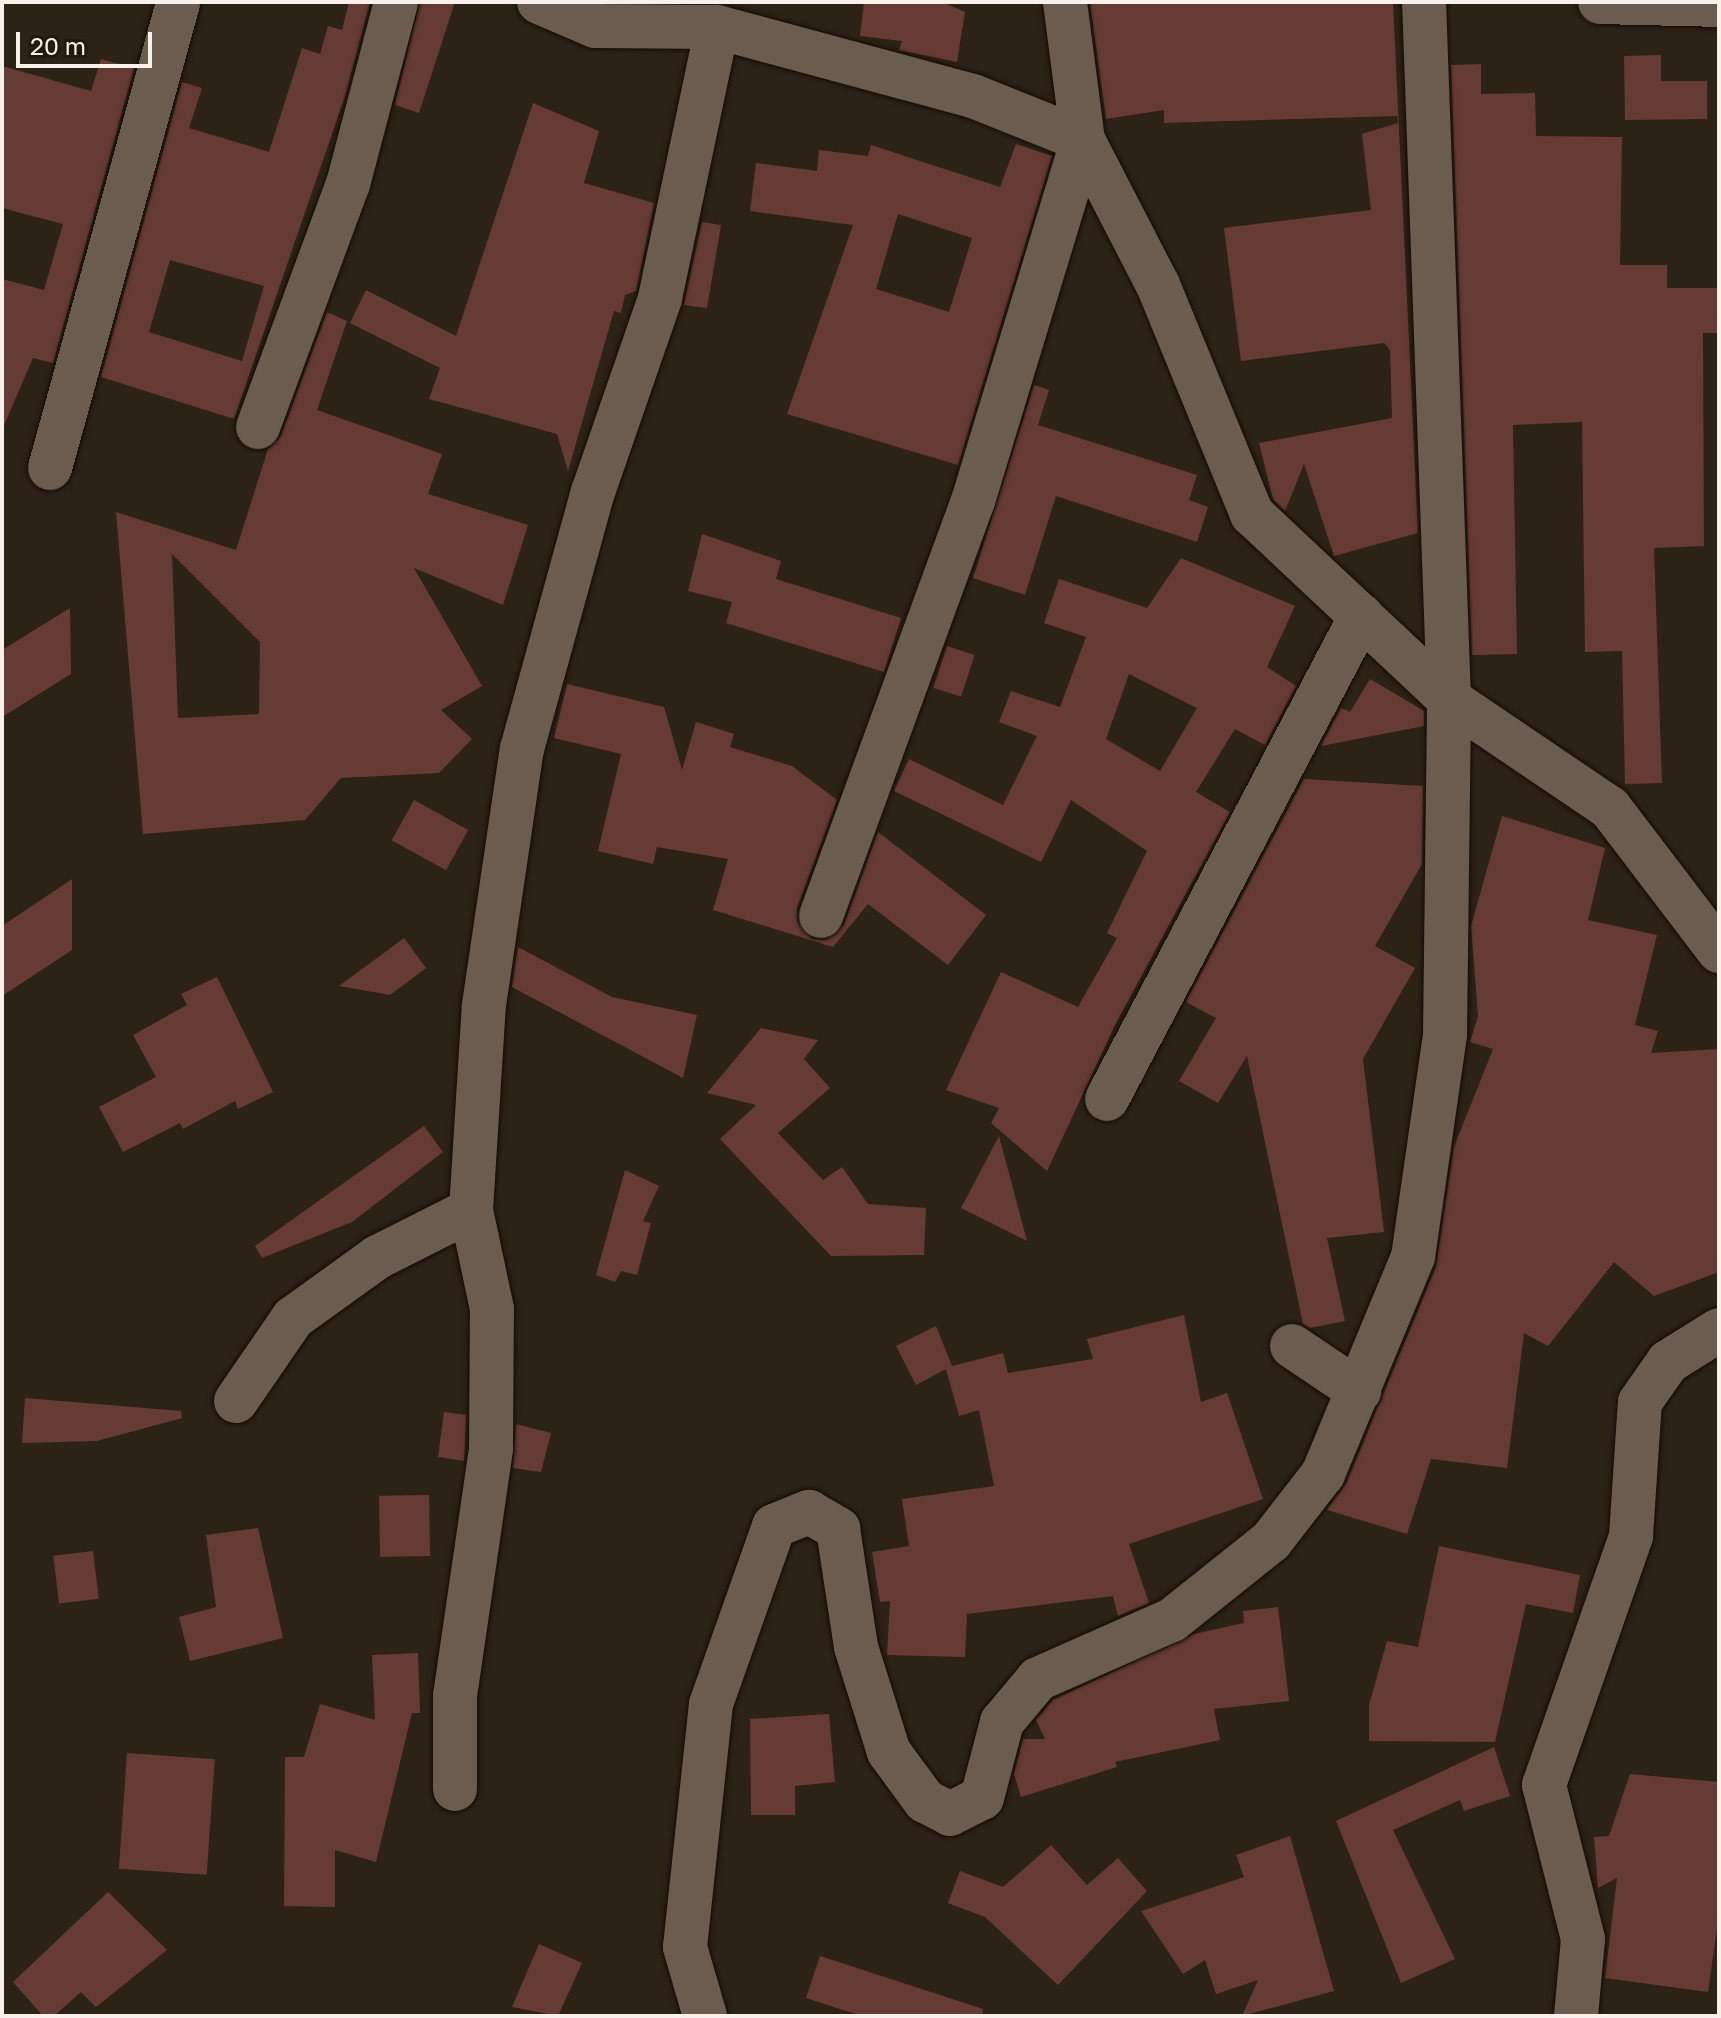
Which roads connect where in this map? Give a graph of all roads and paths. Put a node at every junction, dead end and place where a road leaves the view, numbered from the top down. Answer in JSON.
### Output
{"nodes":[{"id":1,"x":178,"y":2,"type":"edge"},
{"id":2,"x":396,"y":2,"type":"edge"},
{"id":3,"x":539,"y":2,"type":"edge"},
{"id":4,"x":1065,"y":2,"type":"edge"},
{"id":5,"x":1424,"y":2,"type":"edge"},
{"id":6,"x":1600,"y":2,"type":"edge"},
{"id":7,"x":1719,"y":5,"type":"edge"},
{"id":8,"x":717,"y":27,"type":"junction"},
{"id":9,"x":1083,"y":140,"type":"junction"},
{"id":10,"x":258,"y":427,"type":"dead end"},
{"id":11,"x":50,"y":468,"type":"dead end"},
{"id":12,"x":1361,"y":616,"type":"junction"},
{"id":13,"x":1449,"y":699,"type":"junction"},
{"id":14,"x":821,"y":916,"type":"dead end"},
{"id":15,"x":1719,"y":951,"type":"edge"},
{"id":16,"x":1107,"y":1099,"type":"dead end"},
{"id":17,"x":471,"y":1210,"type":"junction"},
{"id":18,"x":1719,"y":1330,"type":"edge"},
{"id":19,"x":1292,"y":1346,"type":"dead end"},
{"id":20,"x":1359,"y":1391,"type":"junction"},
{"id":21,"x":236,"y":1401,"type":"dead end"},
{"id":22,"x":455,"y":1789,"type":"dead end"},
{"id":23,"x":705,"y":2016,"type":"edge"},
{"id":24,"x":1576,"y":2016,"type":"edge"}],
"edges":[{"from":1,"to":11,"type":"street"},
{"from":2,"to":10,"type":"street"},
{"from":3,"to":8,"type":"street"},
{"from":4,"to":9,"type":"street"},
{"from":5,"to":13,"type":"street"},
{"from":6,"to":7,"type":"street"},
{"from":8,"to":9,"type":"street"},
{"from":8,"to":17,"type":"street"},
{"from":9,"to":12,"type":"street"},
{"from":9,"to":14,"type":"street"},
{"from":12,"to":13,"type":"street"},
{"from":12,"to":16,"type":"street"},
{"from":13,"to":15,"type":"street"},
{"from":13,"to":20,"type":"street"},
{"from":17,"to":21,"type":"street"},
{"from":17,"to":22,"type":"street"},
{"from":18,"to":24,"type":"street"},
{"from":19,"to":20,"type":"street"},
{"from":20,"to":23,"type":"street"}]}
